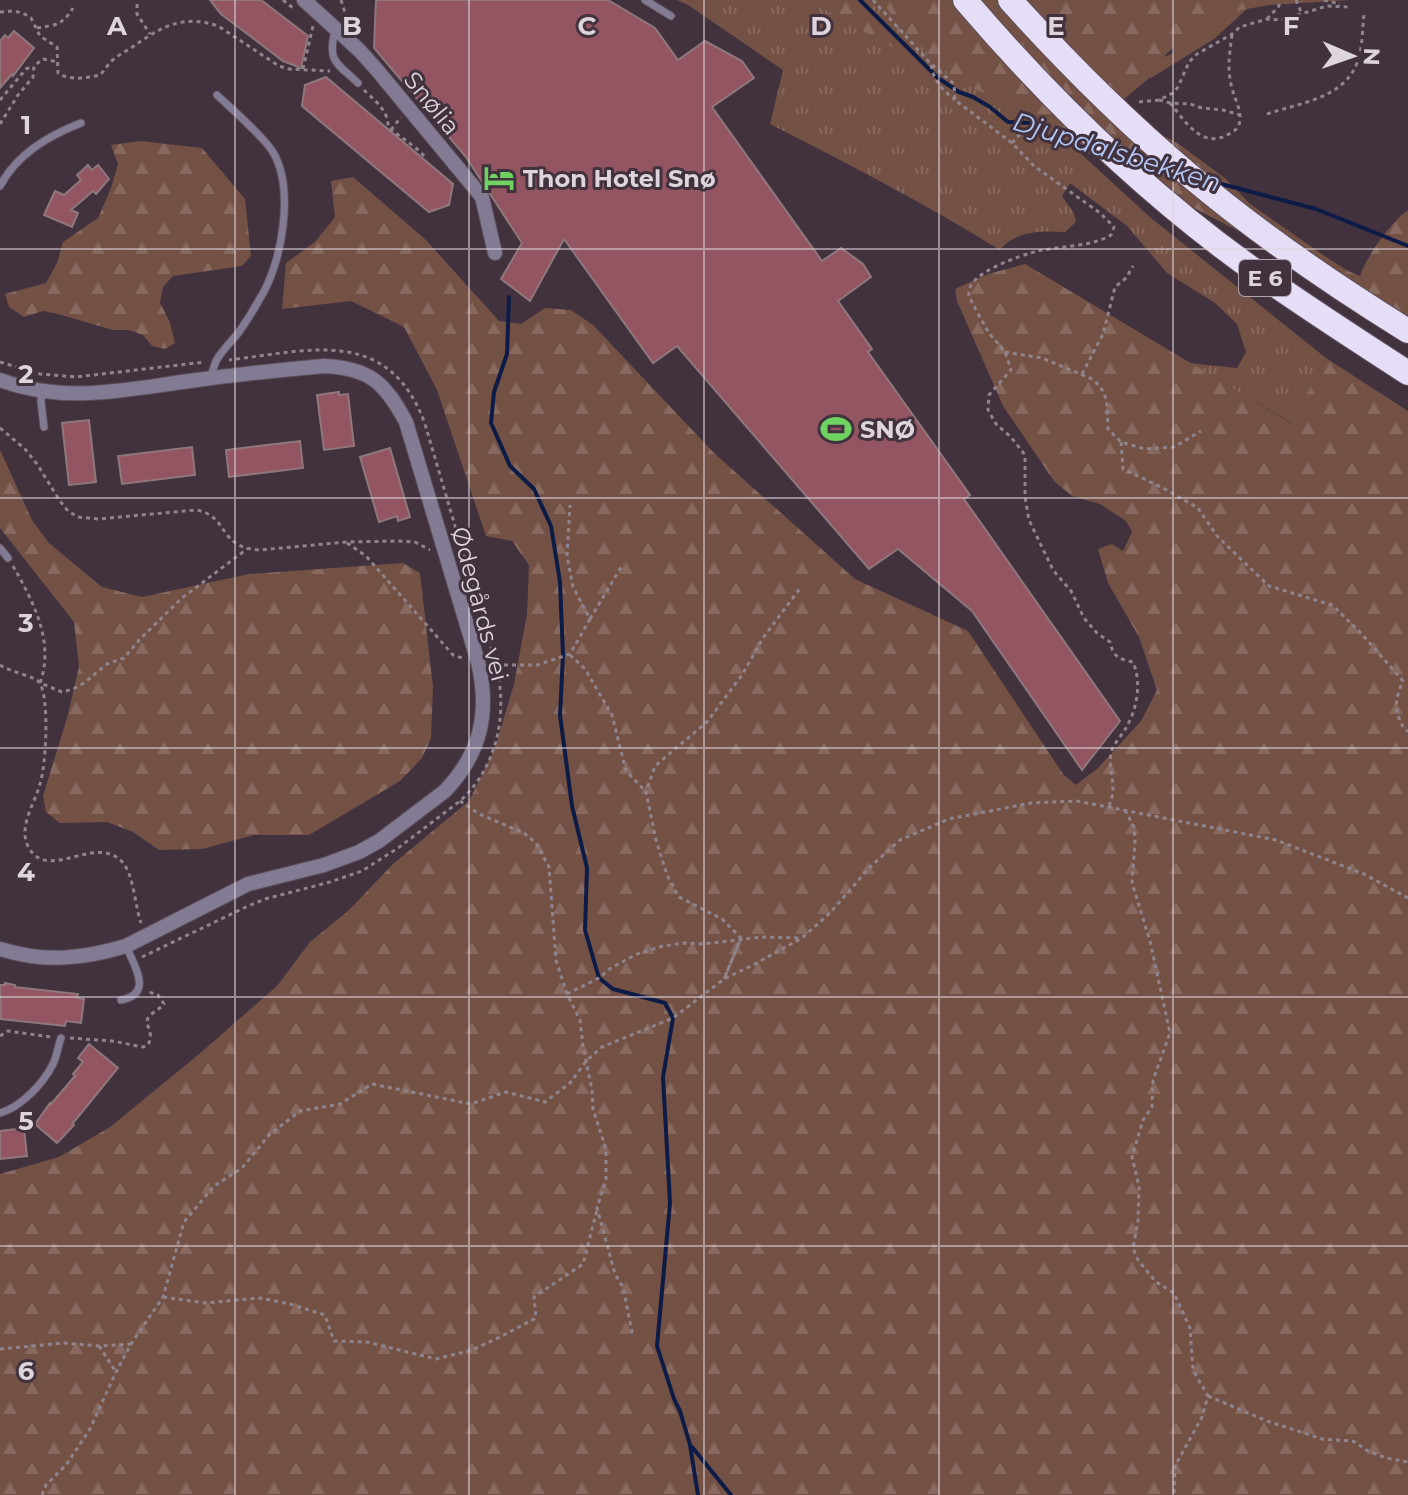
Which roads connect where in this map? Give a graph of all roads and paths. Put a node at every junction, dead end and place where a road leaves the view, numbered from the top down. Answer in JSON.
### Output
{"nodes":[{"id":1,"x":283,"y":0,"type":"edge"},
{"id":2,"x":341,"y":0,"type":"edge"},
{"id":3,"x":645,"y":0,"type":"edge"},
{"id":4,"x":873,"y":0,"type":"edge"},
{"id":5,"x":965,"y":0,"type":"edge"},
{"id":6,"x":1010,"y":0,"type":"edge"},
{"id":7,"x":1279,"y":0,"type":"edge"},
{"id":8,"x":1296,"y":0,"type":"edge"},
{"id":9,"x":1324,"y":0,"type":"edge"},
{"id":10,"x":137,"y":4,"type":"dead end"},
{"id":11,"x":299,"y":4,"type":"edge"},
{"id":12,"x":73,"y":8,"type":"dead end"},
{"id":13,"x":0,"y":12,"type":"edge"},
{"id":14,"x":1301,"y":12,"type":"junction"},
{"id":15,"x":1364,"y":14,"type":"dead end"},
{"id":16,"x":671,"y":16,"type":"dead end"},
{"id":17,"x":1267,"y":19,"type":"junction"},
{"id":18,"x":342,"y":25,"type":"junction"},
{"id":19,"x":314,"y":26,"type":"dead end"},
{"id":20,"x":37,"y":28,"type":"junction"},
{"id":21,"x":150,"y":34,"type":"junction"},
{"id":22,"x":1232,"y":34,"type":"junction"},
{"id":23,"x":58,"y":62,"type":"junction"},
{"id":24,"x":930,"y":63,"type":"junction"},
{"id":25,"x":34,"y":66,"type":"junction"},
{"id":26,"x":303,"y":69,"type":"junction"},
{"id":27,"x":358,"y":83,"type":"junction"},
{"id":28,"x":217,"y":95,"type":"dead end"},
{"id":29,"x":954,"y":98,"type":"junction"},
{"id":30,"x":0,"y":100,"type":"edge"},
{"id":31,"x":1159,"y":100,"type":"junction"},
{"id":32,"x":1139,"y":102,"type":"dead end"},
{"id":33,"x":1170,"y":103,"type":"junction"},
{"id":34,"x":1267,"y":114,"type":"dead end"},
{"id":35,"x":1240,"y":115,"type":"junction"},
{"id":36,"x":81,"y":123,"type":"dead end"},
{"id":37,"x":0,"y":124,"type":"edge"},
{"id":38,"x":1032,"y":129,"type":"dead end"},
{"id":39,"x":1012,"y":143,"type":"junction"},
{"id":40,"x":427,"y":159,"type":"dead end"},
{"id":41,"x":0,"y":186,"type":"edge"},
{"id":42,"x":495,"y":253,"type":"dead end"},
{"id":43,"x":1133,"y":266,"type":"dead end"},
{"id":44,"x":1408,"y":331,"type":"edge"},
{"id":45,"x":1005,"y":352,"type":"junction"},
{"id":46,"x":216,"y":361,"type":"junction"},
{"id":47,"x":0,"y":362,"type":"edge"},
{"id":48,"x":1408,"y":373,"type":"edge"},
{"id":49,"x":1082,"y":374,"type":"junction"},
{"id":50,"x":211,"y":378,"type":"junction"},
{"id":51,"x":0,"y":380,"type":"edge"},
{"id":52,"x":42,"y":392,"type":"junction"},
{"id":53,"x":44,"y":427,"type":"dead end"},
{"id":54,"x":0,"y":428,"type":"edge"},
{"id":55,"x":1201,"y":431,"type":"dead end"},
{"id":56,"x":1121,"y":442,"type":"junction"},
{"id":57,"x":570,"y":505,"type":"dead end"},
{"id":58,"x":346,"y":542,"type":"junction"},
{"id":59,"x":0,"y":548,"type":"edge"},
{"id":60,"x":247,"y":549,"type":"junction"},
{"id":61,"x":430,"y":550,"type":"dead end"},
{"id":62,"x":8,"y":558,"type":"joint"},
{"id":63,"x":623,"y":564,"type":"dead end"},
{"id":64,"x":801,"y":587,"type":"dead end"},
{"id":65,"x":590,"y":619,"type":"junction"},
{"id":66,"x":570,"y":654,"type":"junction"},
{"id":67,"x":478,"y":662,"type":"junction"},
{"id":68,"x":0,"y":665,"type":"edge"},
{"id":69,"x":496,"y":665,"type":"junction"},
{"id":70,"x":40,"y":683,"type":"junction"},
{"id":71,"x":1408,"y":731,"type":"edge"},
{"id":72,"x":646,"y":792,"type":"junction"},
{"id":73,"x":460,"y":801,"type":"junction"},
{"id":74,"x":1109,"y":807,"type":"junction"},
{"id":75,"x":1125,"y":810,"type":"junction"},
{"id":76,"x":1408,"y":898,"type":"edge"},
{"id":77,"x":146,"y":936,"type":"junction"},
{"id":78,"x":741,"y":938,"type":"junction"},
{"id":79,"x":802,"y":938,"type":"junction"},
{"id":80,"x":126,"y":946,"type":"junction"},
{"id":81,"x":0,"y":949,"type":"edge"},
{"id":82,"x":151,"y":954,"type":"junction"},
{"id":83,"x":133,"y":962,"type":"junction"},
{"id":84,"x":724,"y":979,"type":"junction"},
{"id":85,"x":139,"y":988,"type":"junction"},
{"id":86,"x":567,"y":994,"type":"junction"},
{"id":87,"x":121,"y":1000,"type":"dead end"},
{"id":88,"x":0,"y":1036,"type":"edge"},
{"id":89,"x":61,"y":1038,"type":"junction"},
{"id":90,"x":587,"y":1060,"type":"junction"},
{"id":91,"x":0,"y":1113,"type":"edge"},
{"id":92,"x":597,"y":1208,"type":"junction"},
{"id":93,"x":163,"y":1297,"type":"junction"},
{"id":94,"x":633,"y":1337,"type":"dead end"},
{"id":95,"x":131,"y":1344,"type":"junction"},
{"id":96,"x":99,"y":1346,"type":"junction"},
{"id":97,"x":0,"y":1349,"type":"edge"},
{"id":98,"x":116,"y":1372,"type":"junction"},
{"id":99,"x":1208,"y":1396,"type":"junction"},
{"id":100,"x":1408,"y":1462,"type":"edge"},
{"id":101,"x":42,"y":1495,"type":"edge"},
{"id":102,"x":1174,"y":1495,"type":"edge"}],
"edges":[{"from":1,"to":11,"type":"path"},
{"from":2,"to":18,"type":"path"},
{"from":3,"to":16,"type":"lane"},
{"from":4,"to":24,"type":"path"},
{"from":5,"to":48,"type":"highway","number":"E 6"},
{"from":6,"to":44,"type":"highway","number":"E 6"},
{"from":7,"to":17,"type":"path"},
{"from":8,"to":14,"type":"path"},
{"from":9,"to":14,"type":"path"},
{"from":10,"to":21,"type":"path"},
{"from":11,"to":18,"type":"street","name":"Snølia"},
{"from":12,"to":20,"type":"path"},
{"from":13,"to":20,"type":"path"},
{"from":14,"to":17,"type":"path"},
{"from":15,"to":34,"type":"path"},
{"from":17,"to":22,"type":"path"},
{"from":18,"to":27,"type":"lane"},
{"from":18,"to":42,"type":"street","name":"Snølia"},
{"from":19,"to":26,"type":"path"},
{"from":20,"to":23,"type":"path"},
{"from":21,"to":23,"type":"path"},
{"from":21,"to":26,"type":"path"},
{"from":22,"to":31,"type":"path"},
{"from":22,"to":35,"type":"path"},
{"from":23,"to":25,"type":"path"},
{"from":24,"to":29,"type":"path"},
{"from":24,"to":29,"type":"path"},
{"from":25,"to":30,"type":"path"},
{"from":25,"to":37,"type":"path"},
{"from":26,"to":27,"type":"path"},
{"from":27,"to":40,"type":"path"},
{"from":28,"to":46,"type":"lane"},
{"from":29,"to":39,"type":"path"},
{"from":31,"to":32,"type":"path"},
{"from":31,"to":33,"type":"path"},
{"from":33,"to":35,"type":"path"},
{"from":33,"to":35,"type":"path"},
{"from":36,"to":41,"type":"lane"},
{"from":38,"to":39,"type":"path"},
{"from":39,"to":45,"type":"path"},
{"from":43,"to":49,"type":"path"},
{"from":45,"to":49,"type":"path"},
{"from":45,"to":74,"type":"path"},
{"from":46,"to":47,"type":"path"},
{"from":46,"to":50,"type":"lane"},
{"from":46,"to":69,"type":"path"},
{"from":49,"to":56,"type":"path"},
{"from":50,"to":52,"type":"street","name":"Ødegårds vei"},
{"from":50,"to":67,"type":"street","name":"Ødegårds vei"},
{"from":51,"to":52,"type":"street","name":"Ødegårds vei"},
{"from":52,"to":53,"type":"lane"},
{"from":54,"to":60,"type":"path"},
{"from":55,"to":56,"type":"path"},
{"from":56,"to":71,"type":"path"},
{"from":57,"to":65,"type":"path"},
{"from":58,"to":60,"type":"path"},
{"from":58,"to":61,"type":"path"},
{"from":58,"to":67,"type":"path"},
{"from":59,"to":62,"type":"lane"},
{"from":60,"to":70,"type":"path"},
{"from":62,"to":70,"type":"path"},
{"from":63,"to":65,"type":"path"},
{"from":64,"to":72,"type":"path"},
{"from":65,"to":66,"type":"path"},
{"from":66,"to":69,"type":"path"},
{"from":66,"to":72,"type":"path"},
{"from":67,"to":77,"type":"street","name":"Ødegårds vei"},
{"from":68,"to":70,"type":"path"},
{"from":69,"to":73,"type":"path"},
{"from":70,"to":77,"type":"path"},
{"from":72,"to":78,"type":"path"},
{"from":73,"to":82,"type":"path"},
{"from":73,"to":86,"type":"path"},
{"from":74,"to":75,"type":"path"},
{"from":74,"to":79,"type":"path"},
{"from":75,"to":76,"type":"path"},
{"from":75,"to":99,"type":"path"},
{"from":77,"to":80,"type":"street","name":"Ødegårds vei"},
{"from":77,"to":82,"type":"path"},
{"from":78,"to":79,"type":"path"},
{"from":78,"to":84,"type":"path"},
{"from":78,"to":86,"type":"path"},
{"from":79,"to":84,"type":"path"},
{"from":80,"to":81,"type":"street","name":"Ødegårds vei"},
{"from":80,"to":83,"type":"lane"},
{"from":82,"to":83,"type":"path"},
{"from":83,"to":85,"type":"lane"},
{"from":84,"to":90,"type":"path"},
{"from":85,"to":87,"type":"lane"},
{"from":85,"to":89,"type":"path"},
{"from":86,"to":90,"type":"path"},
{"from":88,"to":89,"type":"path"},
{"from":89,"to":91,"type":"lane"},
{"from":90,"to":92,"type":"path"},
{"from":90,"to":93,"type":"path"},
{"from":92,"to":93,"type":"path"},
{"from":92,"to":94,"type":"path"},
{"from":93,"to":95,"type":"path"},
{"from":95,"to":96,"type":"path"},
{"from":95,"to":98,"type":"path"},
{"from":96,"to":97,"type":"path"},
{"from":96,"to":98,"type":"path"},
{"from":98,"to":101,"type":"path"},
{"from":99,"to":100,"type":"path"},
{"from":99,"to":102,"type":"path"}]}
